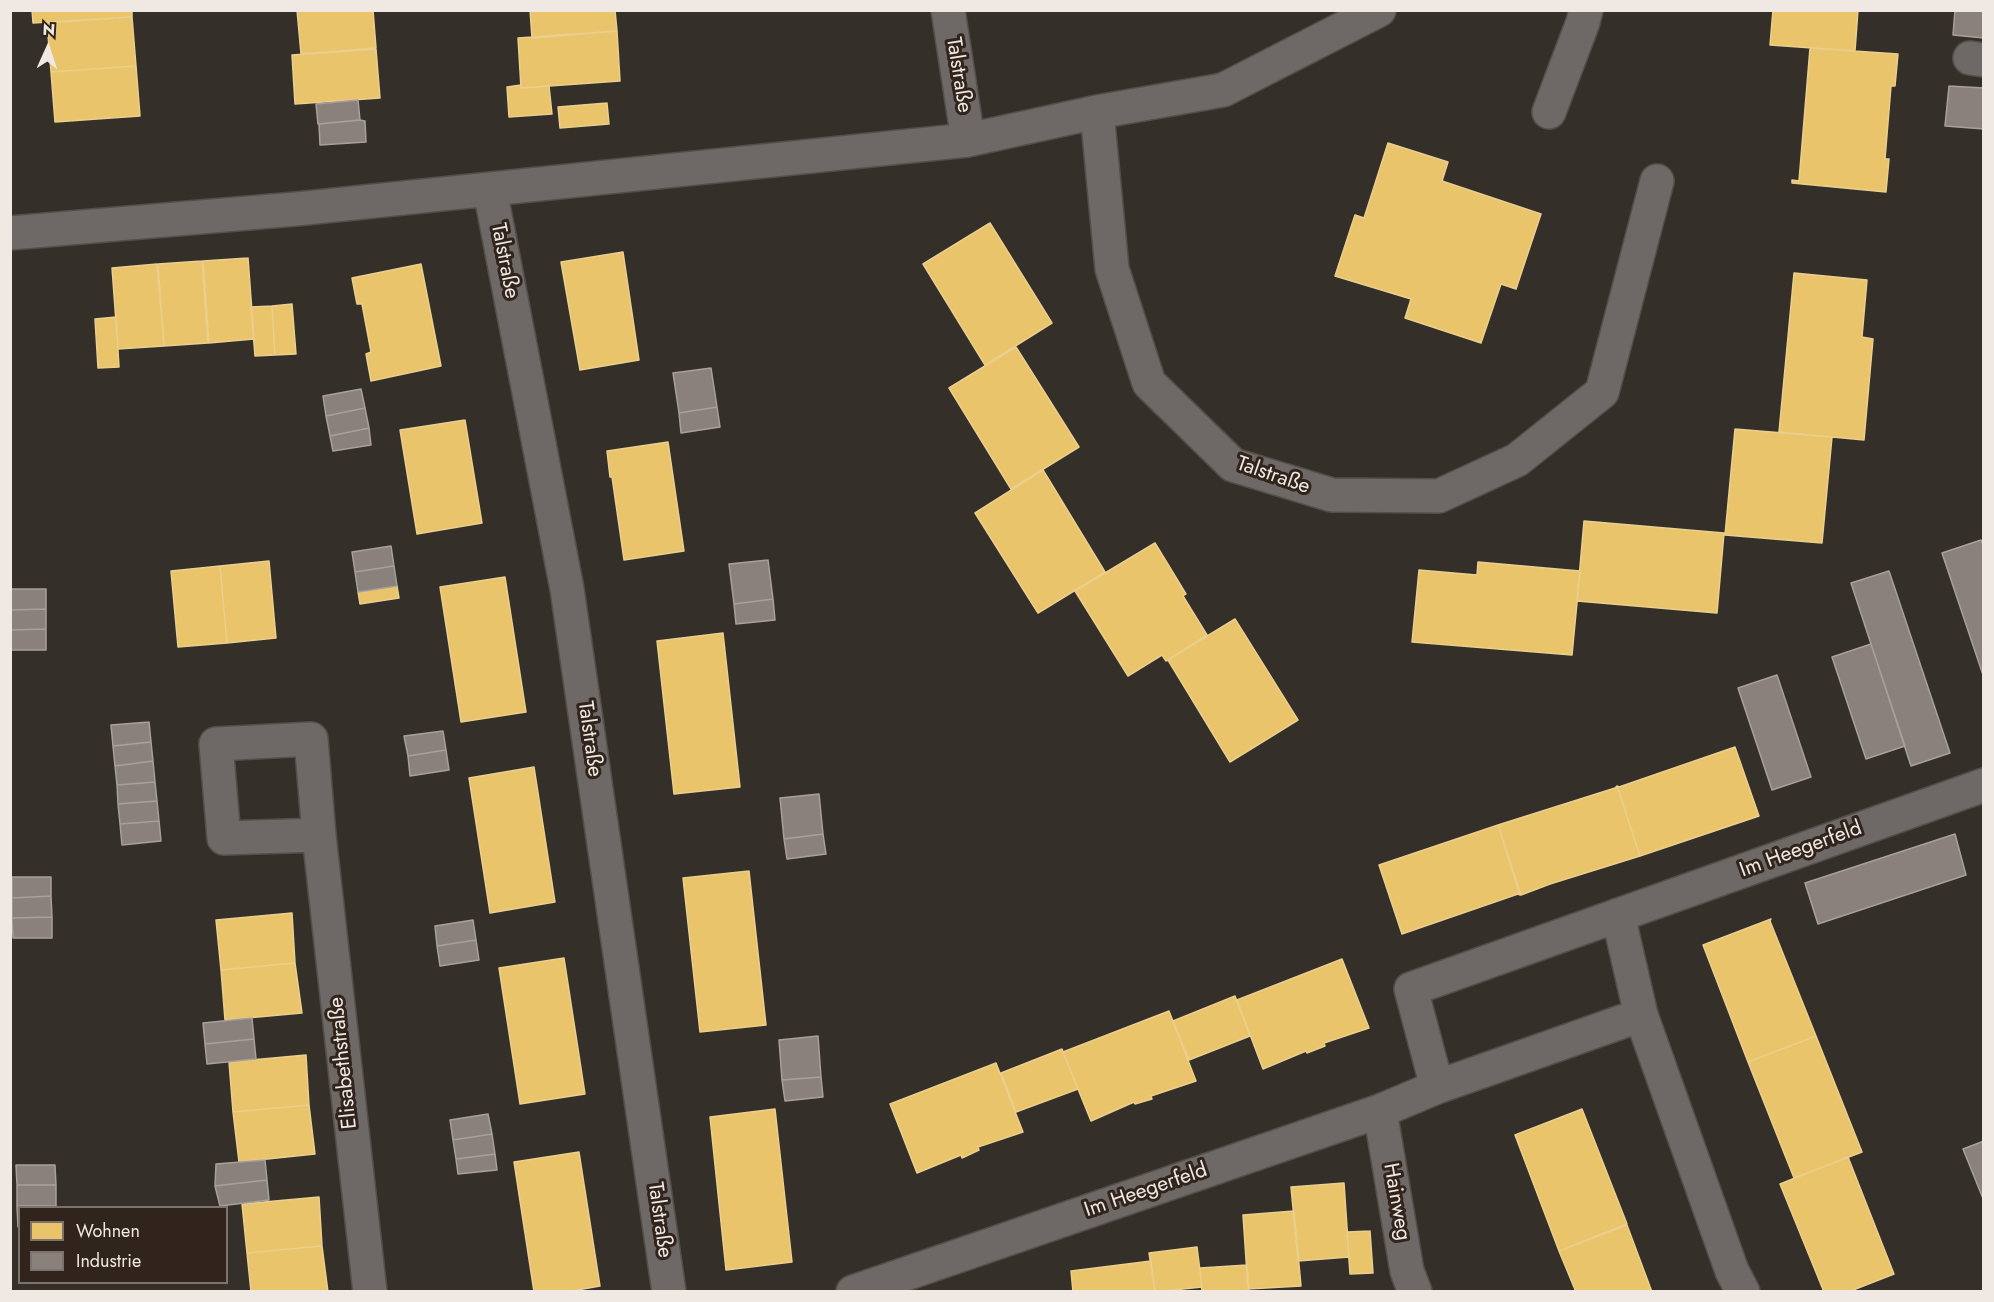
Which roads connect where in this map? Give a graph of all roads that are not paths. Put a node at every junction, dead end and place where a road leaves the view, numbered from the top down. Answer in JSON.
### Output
{"nodes":[{"id":1,"x":948,"y":10,"type":"edge"},
{"id":2,"x":1379,"y":10,"type":"edge"},
{"id":3,"x":1586,"y":10,"type":"edge"},
{"id":4,"x":1098,"y":112,"type":"junction"},
{"id":5,"x":1549,"y":112,"type":"dead end"},
{"id":6,"x":968,"y":140,"type":"junction"},
{"id":7,"x":1657,"y":181,"type":"dead end"},
{"id":8,"x":490,"y":189,"type":"junction"},
{"id":9,"x":10,"y":233,"type":"edge"},
{"id":10,"x":1983,"y":785,"type":"edge"},
{"id":11,"x":319,"y":836,"type":"dead end"},
{"id":12,"x":1618,"y":915,"type":"junction"},
{"id":13,"x":1641,"y":1015,"type":"junction"},
{"id":14,"x":1437,"y":1087,"type":"junction"},
{"id":15,"x":1380,"y":1111,"type":"junction"},
{"id":16,"x":370,"y":1292,"type":"edge"},
{"id":17,"x":669,"y":1292,"type":"edge"},
{"id":18,"x":853,"y":1292,"type":"edge"},
{"id":19,"x":1415,"y":1292,"type":"edge"},
{"id":20,"x":1743,"y":1292,"type":"edge"}],
"edges":[{"from":1,"to":6,"type":"street","name":"Talstraße"},
{"from":2,"to":4,"type":"street","name":"Talstraße"},
{"from":3,"to":5,"type":"street"},
{"from":4,"to":6,"type":"street","name":"Talstraße"},
{"from":4,"to":7,"type":"street","name":"Talstraße"},
{"from":6,"to":8,"type":"street","name":"Talstraße"},
{"from":8,"to":9,"type":"street","name":"Talstraße"},
{"from":8,"to":17,"type":"street","name":"Talstraße"},
{"from":10,"to":12,"type":"street","name":"Im Heegerfeld"},
{"from":11,"to":16,"type":"street","name":"Elisabethstraße"},
{"from":12,"to":13,"type":"street"},
{"from":12,"to":14,"type":"street","name":"Im Heegerfeld"},
{"from":13,"to":14,"type":"street","name":"Im Heegerfeld"},
{"from":13,"to":20,"type":"street"},
{"from":14,"to":15,"type":"street","name":"Im Heegerfeld"},
{"from":15,"to":18,"type":"street","name":"Im Heegerfeld"},
{"from":15,"to":19,"type":"street","name":"Hainweg"}]}
